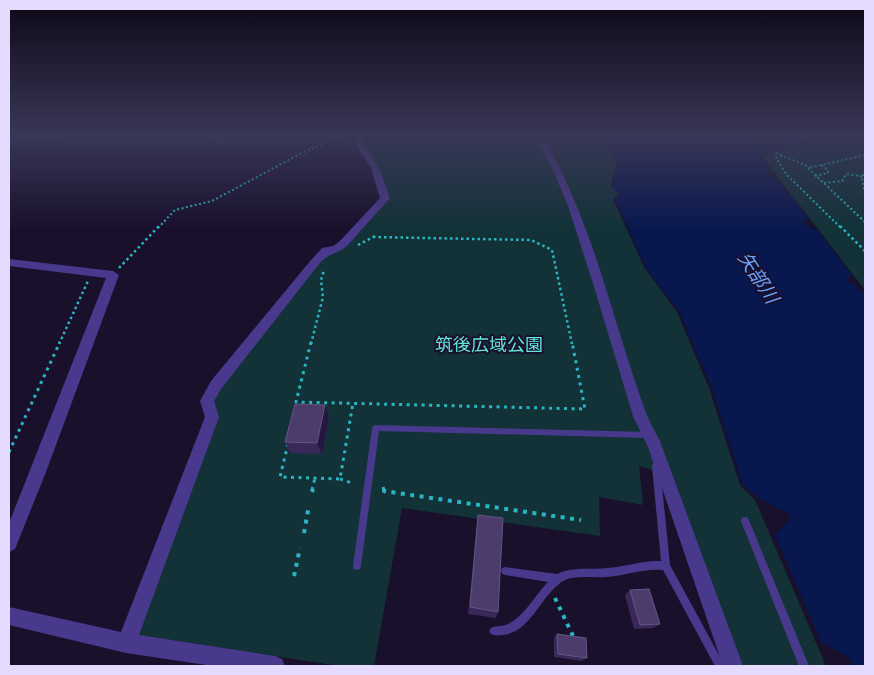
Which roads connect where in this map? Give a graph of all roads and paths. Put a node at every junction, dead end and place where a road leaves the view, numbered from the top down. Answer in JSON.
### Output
{"nodes":[{"id":1,"x":278,"y":166,"type":"edge"},
{"id":2,"x":374,"y":166,"type":"edge"},
{"id":3,"x":556,"y":166,"type":"edge"},
{"id":4,"x":780,"y":166,"type":"edge"},
{"id":5,"x":823,"y":166,"type":"edge"},
{"id":6,"x":810,"y":167,"type":"edge"},
{"id":7,"x":865,"y":170,"type":"edge"},
{"id":8,"x":815,"y":176,"type":"junction"},
{"id":9,"x":864,"y":177,"type":"edge"},
{"id":10,"x":823,"y":183,"type":"junction"},
{"id":11,"x":865,"y":194,"type":"edge"},
{"id":12,"x":865,"y":222,"type":"edge"},
{"id":13,"x":357,"y":245,"type":"dead end"},
{"id":14,"x":865,"y":251,"type":"edge"},
{"id":15,"x":9,"y":262,"type":"edge"},
{"id":16,"x":328,"y":264,"type":"dead end"},
{"id":17,"x":92,"y":273,"type":"junction"},
{"id":18,"x":113,"y":275,"type":"junction"},
{"id":19,"x":299,"y":402,"type":"junction"},
{"id":20,"x":353,"y":404,"type":"junction"},
{"id":21,"x":296,"y":412,"type":"edge"},
{"id":22,"x":652,"y":439,"type":"junction"},
{"id":23,"x":289,"y":440,"type":"edge"},
{"id":24,"x":9,"y":452,"type":"edge"},
{"id":25,"x":315,"y":478,"type":"junction"},
{"id":26,"x":340,"y":479,"type":"junction"},
{"id":27,"x":352,"y":484,"type":"dead end"},
{"id":28,"x":382,"y":487,"type":"dead end"},
{"id":29,"x":312,"y":492,"type":"dead end"},
{"id":30,"x":309,"y":505,"type":"dead end"},
{"id":31,"x":581,"y":520,"type":"dead end"},
{"id":32,"x":745,"y":521,"type":"dead end"},
{"id":33,"x":304,"y":532,"type":"dead end"},
{"id":34,"x":9,"y":543,"type":"edge"},
{"id":35,"x":300,"y":548,"type":"dead end"},
{"id":36,"x":357,"y":566,"type":"dead end"},
{"id":37,"x":666,"y":566,"type":"junction"},
{"id":38,"x":505,"y":571,"type":"dead end"},
{"id":39,"x":294,"y":576,"type":"dead end"},
{"id":40,"x":559,"y":579,"type":"junction"},
{"id":41,"x":549,"y":588,"type":"junction"},
{"id":42,"x":9,"y":616,"type":"edge"},
{"id":43,"x":494,"y":631,"type":"dead end"},
{"id":44,"x":573,"y":636,"type":"edge"},
{"id":45,"x":126,"y":643,"type":"junction"},
{"id":46,"x":275,"y":666,"type":"edge"},
{"id":47,"x":720,"y":666,"type":"edge"},
{"id":48,"x":733,"y":666,"type":"edge"},
{"id":49,"x":804,"y":666,"type":"edge"}],
"edges":[{"from":1,"to":18,"type":"path"},
{"from":2,"to":45,"type":"street"},
{"from":3,"to":22,"type":"street"},
{"from":4,"to":14,"type":"path"},
{"from":5,"to":8,"type":"path"},
{"from":6,"to":8,"type":"path"},
{"from":7,"to":9,"type":"path"},
{"from":8,"to":10,"type":"path"},
{"from":9,"to":10,"type":"path"},
{"from":9,"to":11,"type":"path"},
{"from":10,"to":12,"type":"path"},
{"from":13,"to":20,"type":"path"},
{"from":15,"to":17,"type":"street"},
{"from":16,"to":19,"type":"path"},
{"from":17,"to":18,"type":"street"},
{"from":17,"to":24,"type":"path"},
{"from":18,"to":34,"type":"street"},
{"from":19,"to":20,"type":"path"},
{"from":19,"to":21,"type":"path"},
{"from":20,"to":26,"type":"path"},
{"from":22,"to":36,"type":"lane"},
{"from":22,"to":37,"type":"lane"},
{"from":22,"to":48,"type":"street"},
{"from":23,"to":25,"type":"path"},
{"from":25,"to":26,"type":"path"},
{"from":25,"to":29,"type":"path"},
{"from":26,"to":27,"type":"path"},
{"from":28,"to":31,"type":"path"},
{"from":30,"to":33,"type":"path"},
{"from":32,"to":49,"type":"lane"},
{"from":35,"to":39,"type":"path"},
{"from":37,"to":40,"type":"lane"},
{"from":37,"to":47,"type":"lane"},
{"from":38,"to":40,"type":"lane"},
{"from":40,"to":41,"type":"lane"},
{"from":41,"to":43,"type":"lane"},
{"from":41,"to":44,"type":"path"},
{"from":42,"to":45,"type":"street"},
{"from":45,"to":46,"type":"street"}]}
